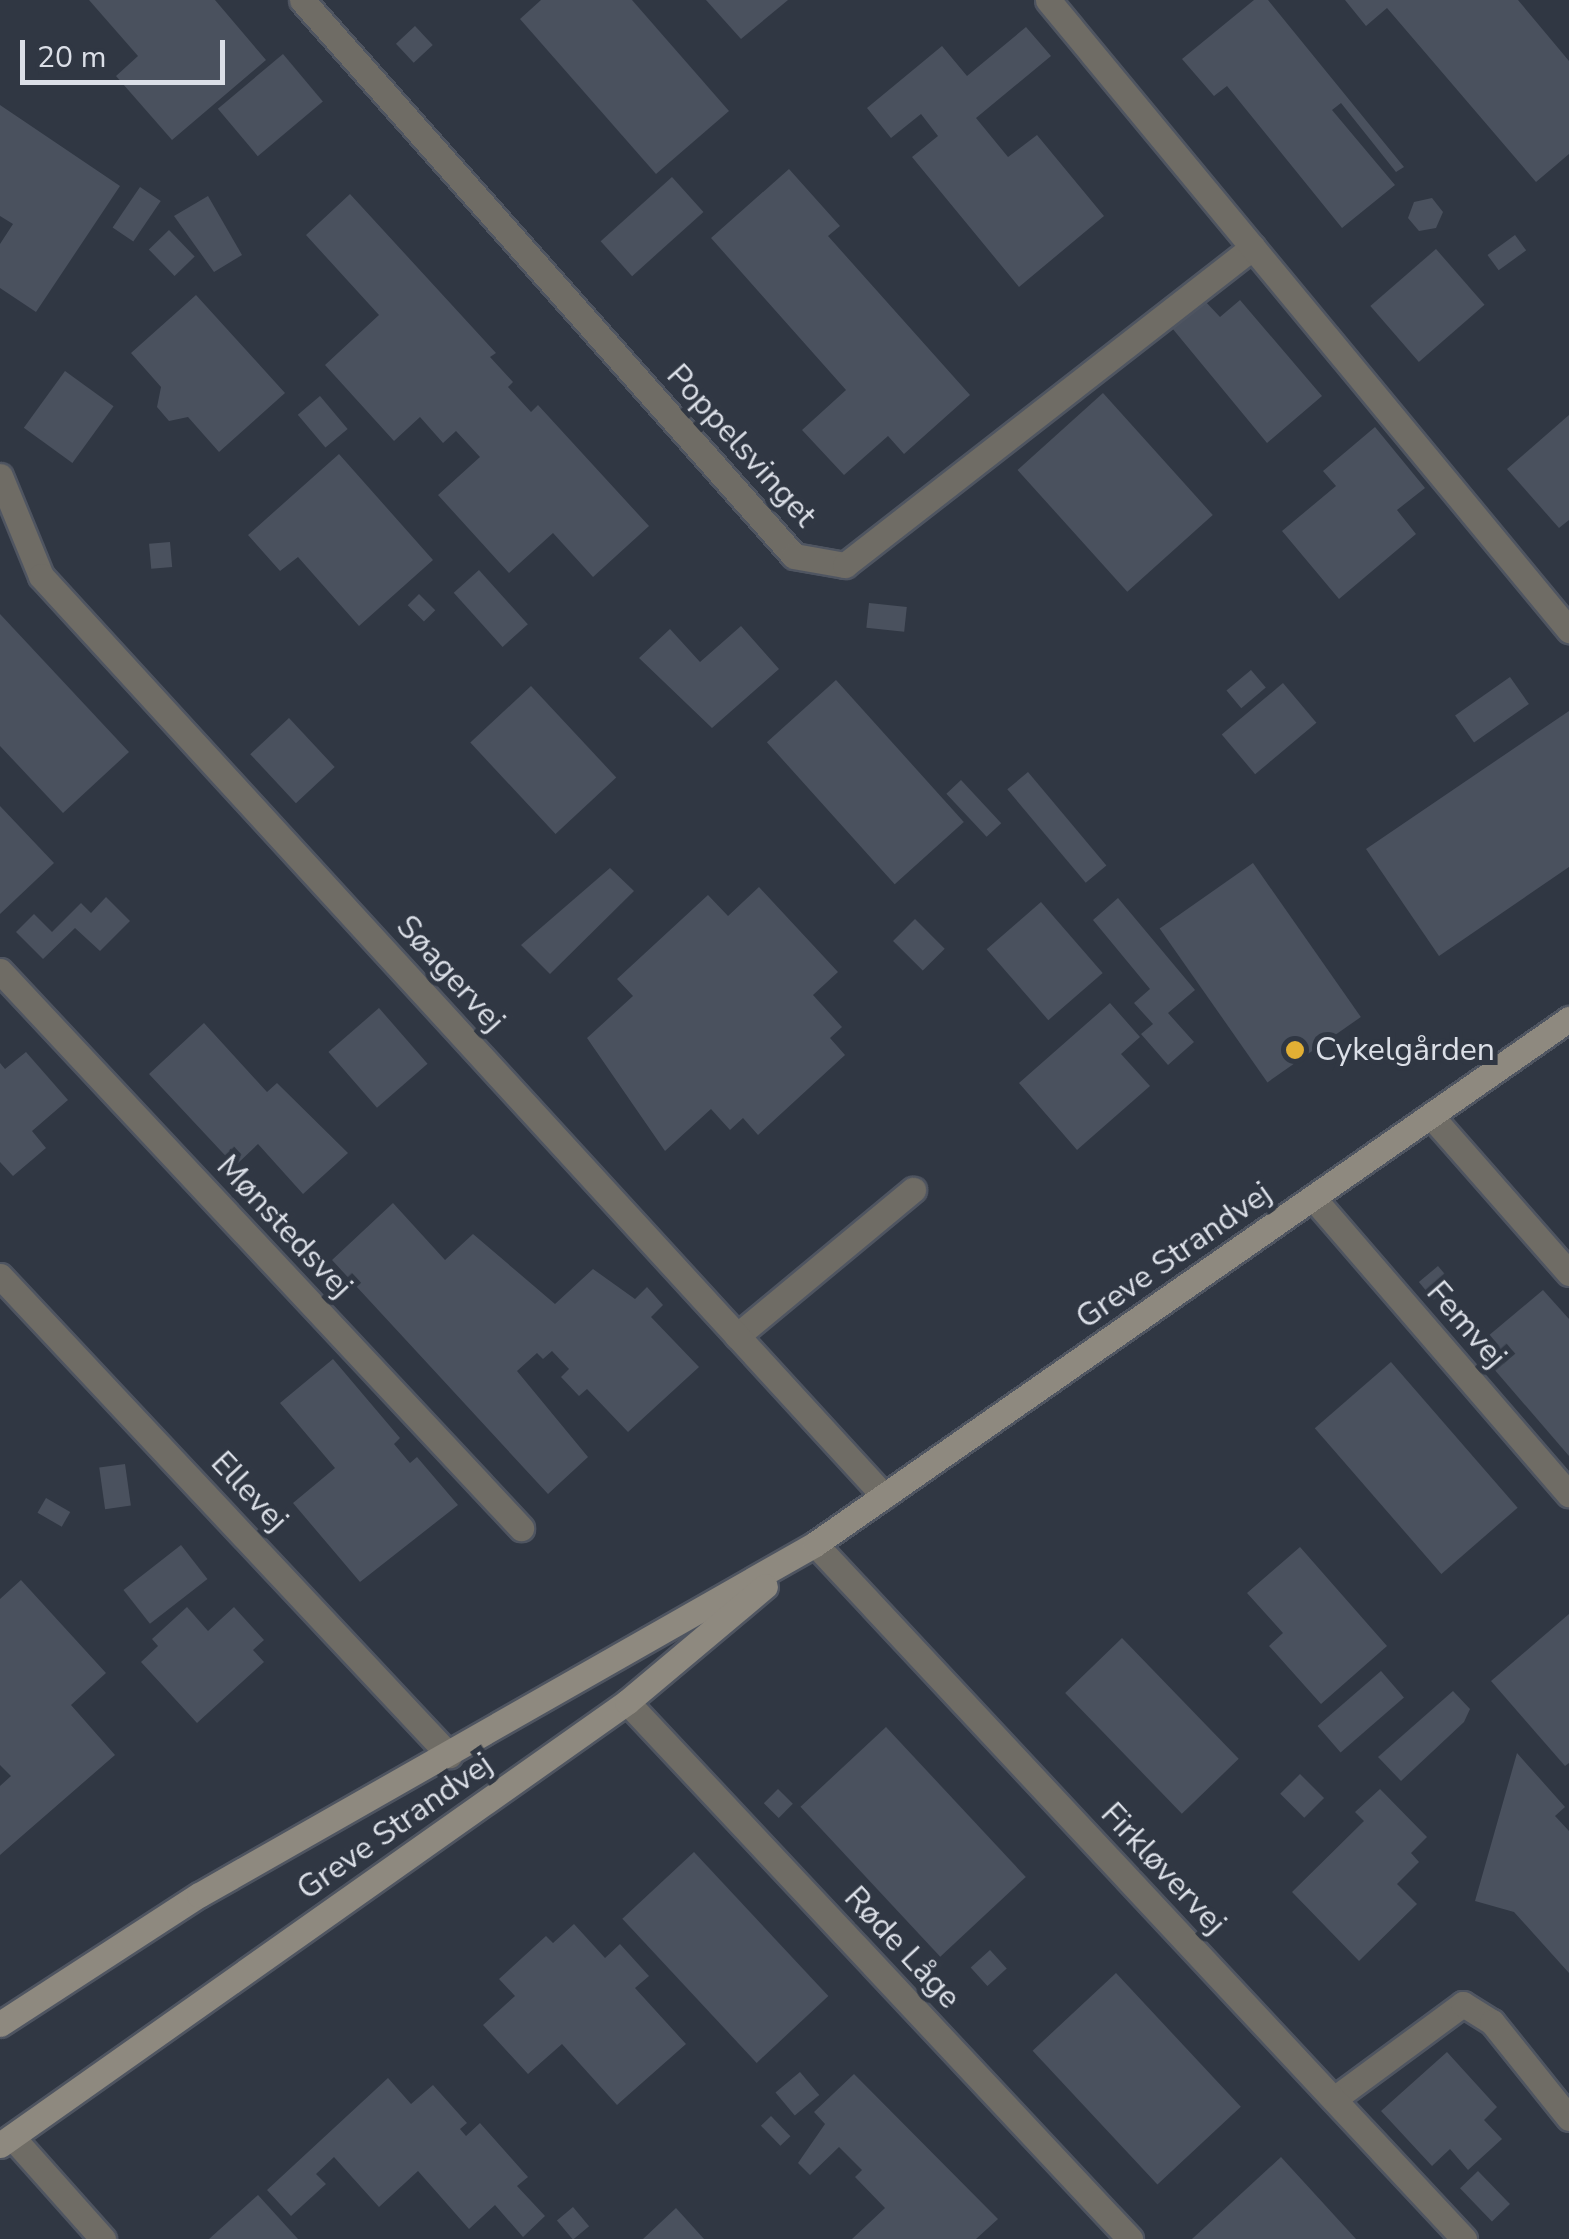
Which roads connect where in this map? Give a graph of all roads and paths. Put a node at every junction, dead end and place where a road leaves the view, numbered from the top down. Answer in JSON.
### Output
{"nodes":[{"id":1,"x":302,"y":0,"type":"edge"},
{"id":2,"x":1048,"y":0,"type":"edge"},
{"id":3,"x":1253,"y":247,"type":"junction"},
{"id":4,"x":0,"y":476,"type":"edge"},
{"id":5,"x":1569,"y":630,"type":"edge"},
{"id":6,"x":0,"y":971,"type":"edge"},
{"id":7,"x":1569,"y":1019,"type":"edge"},
{"id":8,"x":1431,"y":1116,"type":"junction"},
{"id":9,"x":913,"y":1190,"type":"dead end"},
{"id":10,"x":1314,"y":1199,"type":"junction"},
{"id":11,"x":1569,"y":1273,"type":"edge"},
{"id":12,"x":0,"y":1276,"type":"edge"},
{"id":13,"x":736,"y":1336,"type":"junction"},
{"id":14,"x":1569,"y":1494,"type":"edge"},
{"id":15,"x":884,"y":1496,"type":"junction"},
{"id":16,"x":521,"y":1528,"type":"dead end"},
{"id":17,"x":815,"y":1544,"type":"junction"},
{"id":18,"x":627,"y":1702,"type":"junction"},
{"id":19,"x":449,"y":1754,"type":"junction"},
{"id":20,"x":0,"y":2024,"type":"edge"},
{"id":21,"x":1334,"y":2100,"type":"junction"},
{"id":22,"x":1569,"y":2118,"type":"edge"},
{"id":23,"x":6,"y":2141,"type":"edge"},
{"id":24,"x":102,"y":2239,"type":"edge"},
{"id":25,"x":1130,"y":2239,"type":"edge"},
{"id":26,"x":1464,"y":2239,"type":"edge"}],
"edges":[{"from":1,"to":3,"type":"street","name":"Poppelsvinget"},
{"from":2,"to":3,"type":"street"},
{"from":3,"to":5,"type":"street"},
{"from":4,"to":13,"type":"street","name":"Søagervej"},
{"from":6,"to":16,"type":"street","name":"Mønstedsvej"},
{"from":7,"to":8,"type":"main road","name":"Greve Strandvej"},
{"from":8,"to":10,"type":"main road","name":"Greve Strandvej"},
{"from":8,"to":11,"type":"street"},
{"from":9,"to":13,"type":"street"},
{"from":10,"to":14,"type":"street","name":"Femvej"},
{"from":10,"to":15,"type":"main road","name":"Greve Strandvej"},
{"from":12,"to":19,"type":"street","name":"Ellevej"},
{"from":13,"to":15,"type":"street","name":"Søagervej"},
{"from":15,"to":17,"type":"main road","name":"Greve Strandvej"},
{"from":17,"to":18,"type":"main road","name":"Greve Strandvej"},
{"from":17,"to":19,"type":"main road","name":"Greve Strandvej"},
{"from":17,"to":21,"type":"street","name":"Firkløvervej"},
{"from":18,"to":23,"type":"main road","name":"Greve Strandvej"},
{"from":18,"to":25,"type":"street","name":"Røde Låge"},
{"from":19,"to":20,"type":"main road","name":"Greve Strandvej"},
{"from":21,"to":22,"type":"street"},
{"from":21,"to":26,"type":"street","name":"Firkløvervej"},
{"from":23,"to":24,"type":"street"}]}
